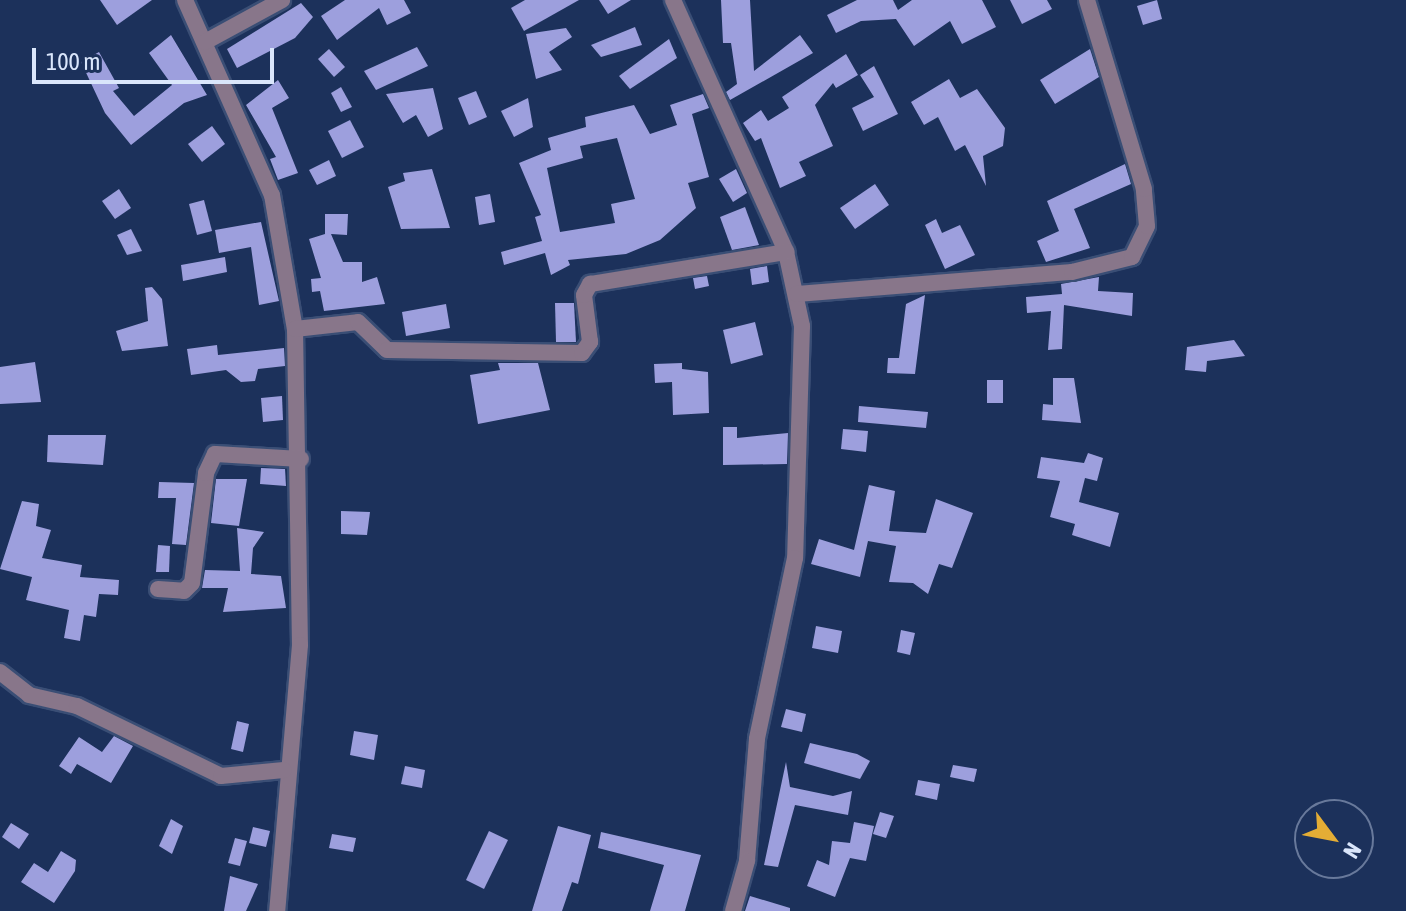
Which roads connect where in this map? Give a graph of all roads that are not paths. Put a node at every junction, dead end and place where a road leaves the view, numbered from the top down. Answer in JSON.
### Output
{"nodes":[{"id":1,"x":185,"y":0,"type":"edge"},
{"id":2,"x":282,"y":0,"type":"edge"},
{"id":3,"x":673,"y":0,"type":"edge"},
{"id":4,"x":1087,"y":0,"type":"edge"},
{"id":5,"x":205,"y":42,"type":"junction"},
{"id":6,"x":786,"y":252,"type":"junction"},
{"id":7,"x":797,"y":294,"type":"junction"},
{"id":8,"x":295,"y":329,"type":"junction"},
{"id":9,"x":301,"y":459,"type":"junction"},
{"id":10,"x":158,"y":589,"type":"dead end"},
{"id":11,"x":0,"y":672,"type":"edge"},
{"id":12,"x":284,"y":770,"type":"junction"},
{"id":13,"x":277,"y":911,"type":"edge"},
{"id":14,"x":733,"y":911,"type":"edge"}],
"edges":[{"from":1,"to":5,"type":"street"},
{"from":2,"to":5,"type":"street"},
{"from":3,"to":6,"type":"street"},
{"from":4,"to":7,"type":"street"},
{"from":5,"to":8,"type":"street"},
{"from":6,"to":7,"type":"street"},
{"from":6,"to":8,"type":"street"},
{"from":7,"to":14,"type":"street"},
{"from":8,"to":9,"type":"street"},
{"from":9,"to":10,"type":"street"},
{"from":9,"to":12,"type":"street"},
{"from":11,"to":12,"type":"street"},
{"from":12,"to":13,"type":"street"}]}
